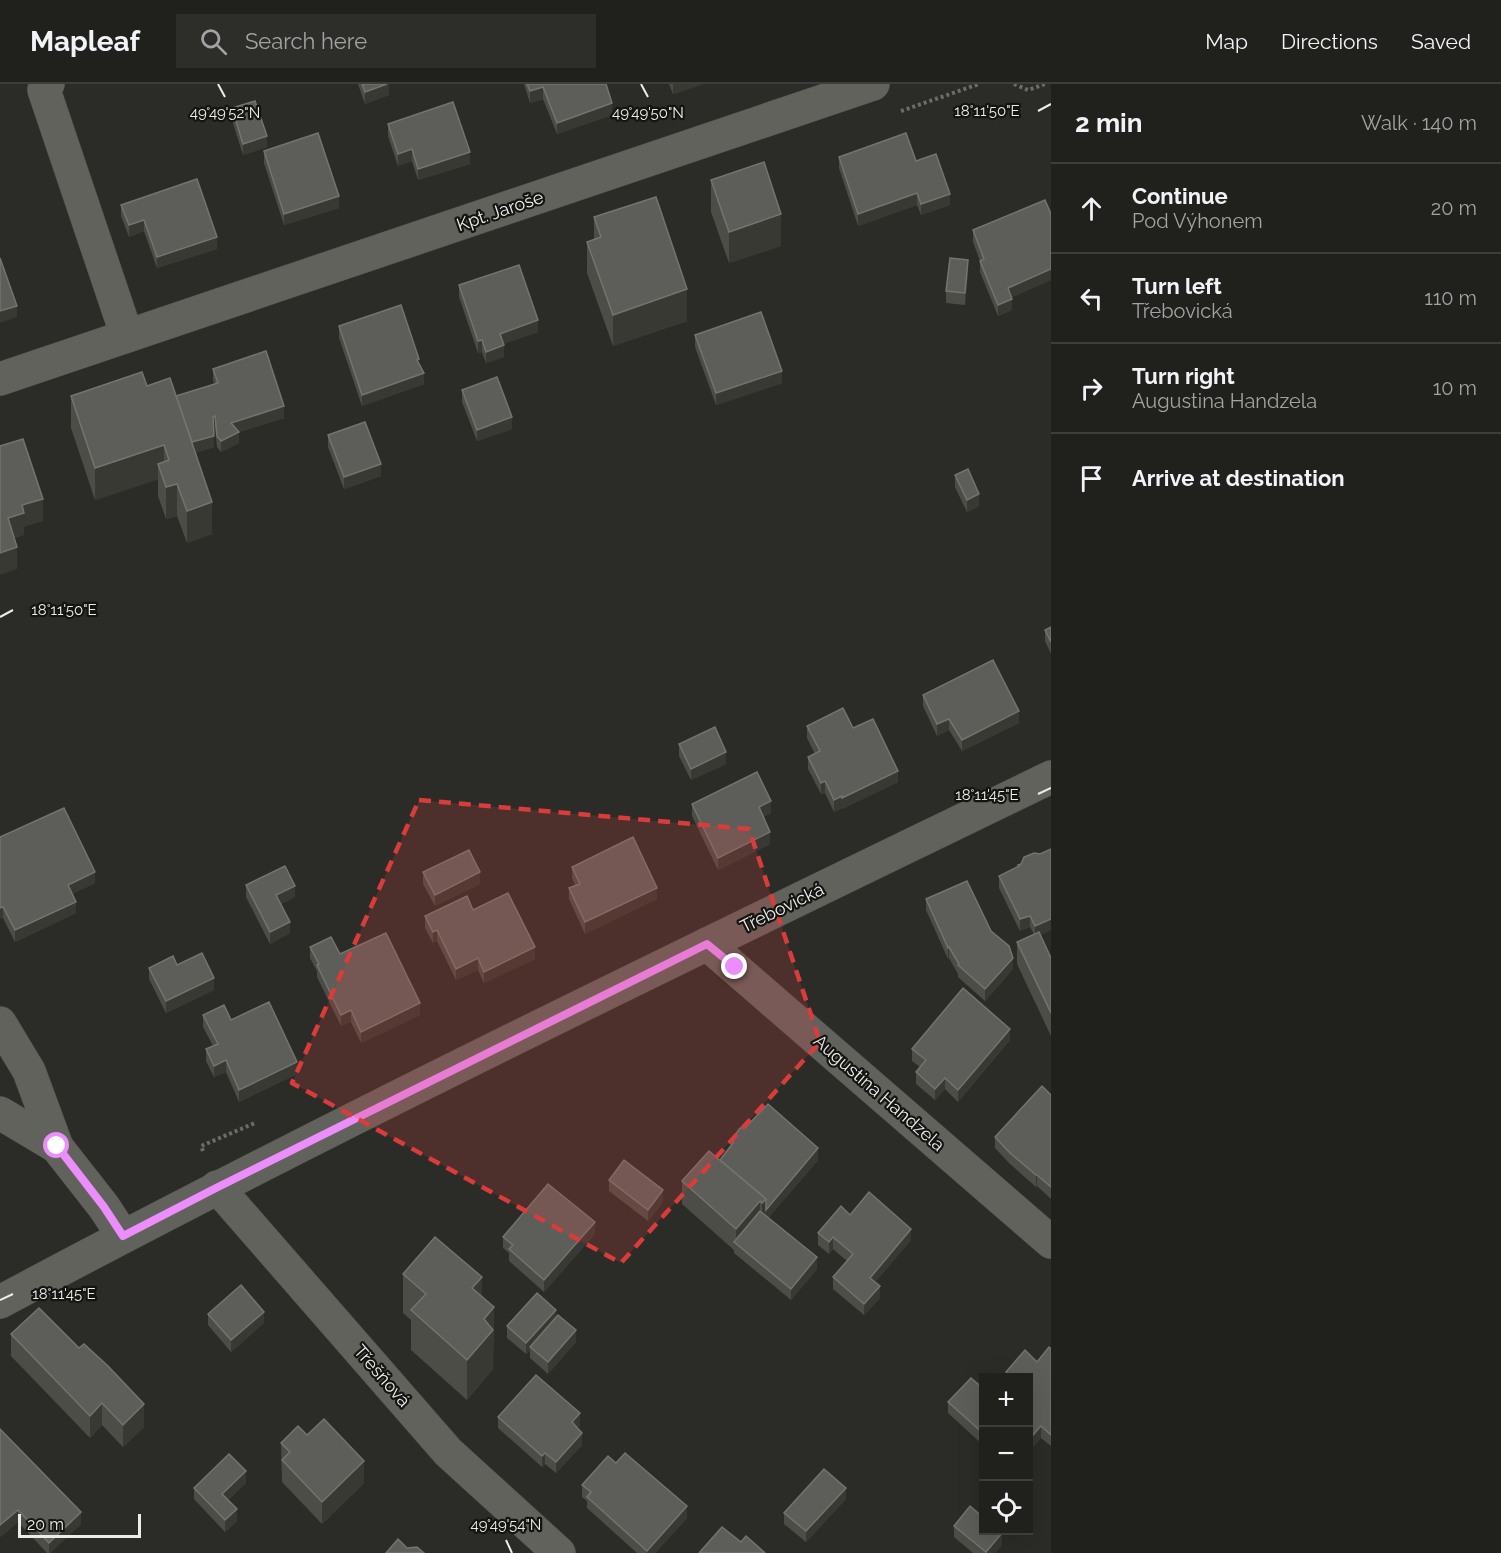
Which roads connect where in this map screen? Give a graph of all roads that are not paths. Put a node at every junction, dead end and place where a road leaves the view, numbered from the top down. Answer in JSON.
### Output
{"nodes":[{"id":1,"x":48,"y":84,"type":"edge"},
{"id":2,"x":873,"y":84,"type":"edge"},
{"id":3,"x":127,"y":336,"type":"junction"},
{"id":4,"x":0,"y":380,"type":"edge"},
{"id":5,"x":1051,"y":777,"type":"edge"},
{"id":6,"x":707,"y":944,"type":"junction"},
{"id":7,"x":0,"y":1023,"type":"edge"},
{"id":8,"x":0,"y":1113,"type":"edge"},
{"id":9,"x":57,"y":1146,"type":"junction"},
{"id":10,"x":216,"y":1188,"type":"junction"},
{"id":11,"x":123,"y":1236,"type":"junction"},
{"id":12,"x":1051,"y":1242,"type":"edge"},
{"id":13,"x":0,"y":1302,"type":"edge"},
{"id":14,"x":559,"y":1553,"type":"edge"}],
"edges":[{"from":1,"to":3,"type":"street"},
{"from":2,"to":3,"type":"street","name":"Kpt. Jaroše"},
{"from":3,"to":4,"type":"street","name":"Kpt. Jaroše"},
{"from":5,"to":6,"type":"street","name":"Třebovická"},
{"from":6,"to":10,"type":"street","name":"Třebovická"},
{"from":6,"to":12,"type":"street","name":"Augustina Handzela"},
{"from":7,"to":9,"type":"street"},
{"from":8,"to":9,"type":"street"},
{"from":9,"to":11,"type":"street"},
{"from":10,"to":11,"type":"street","name":"Třebovická"},
{"from":10,"to":14,"type":"street","name":"Třešňová"},
{"from":11,"to":13,"type":"street","name":"Třebovická"}]}
